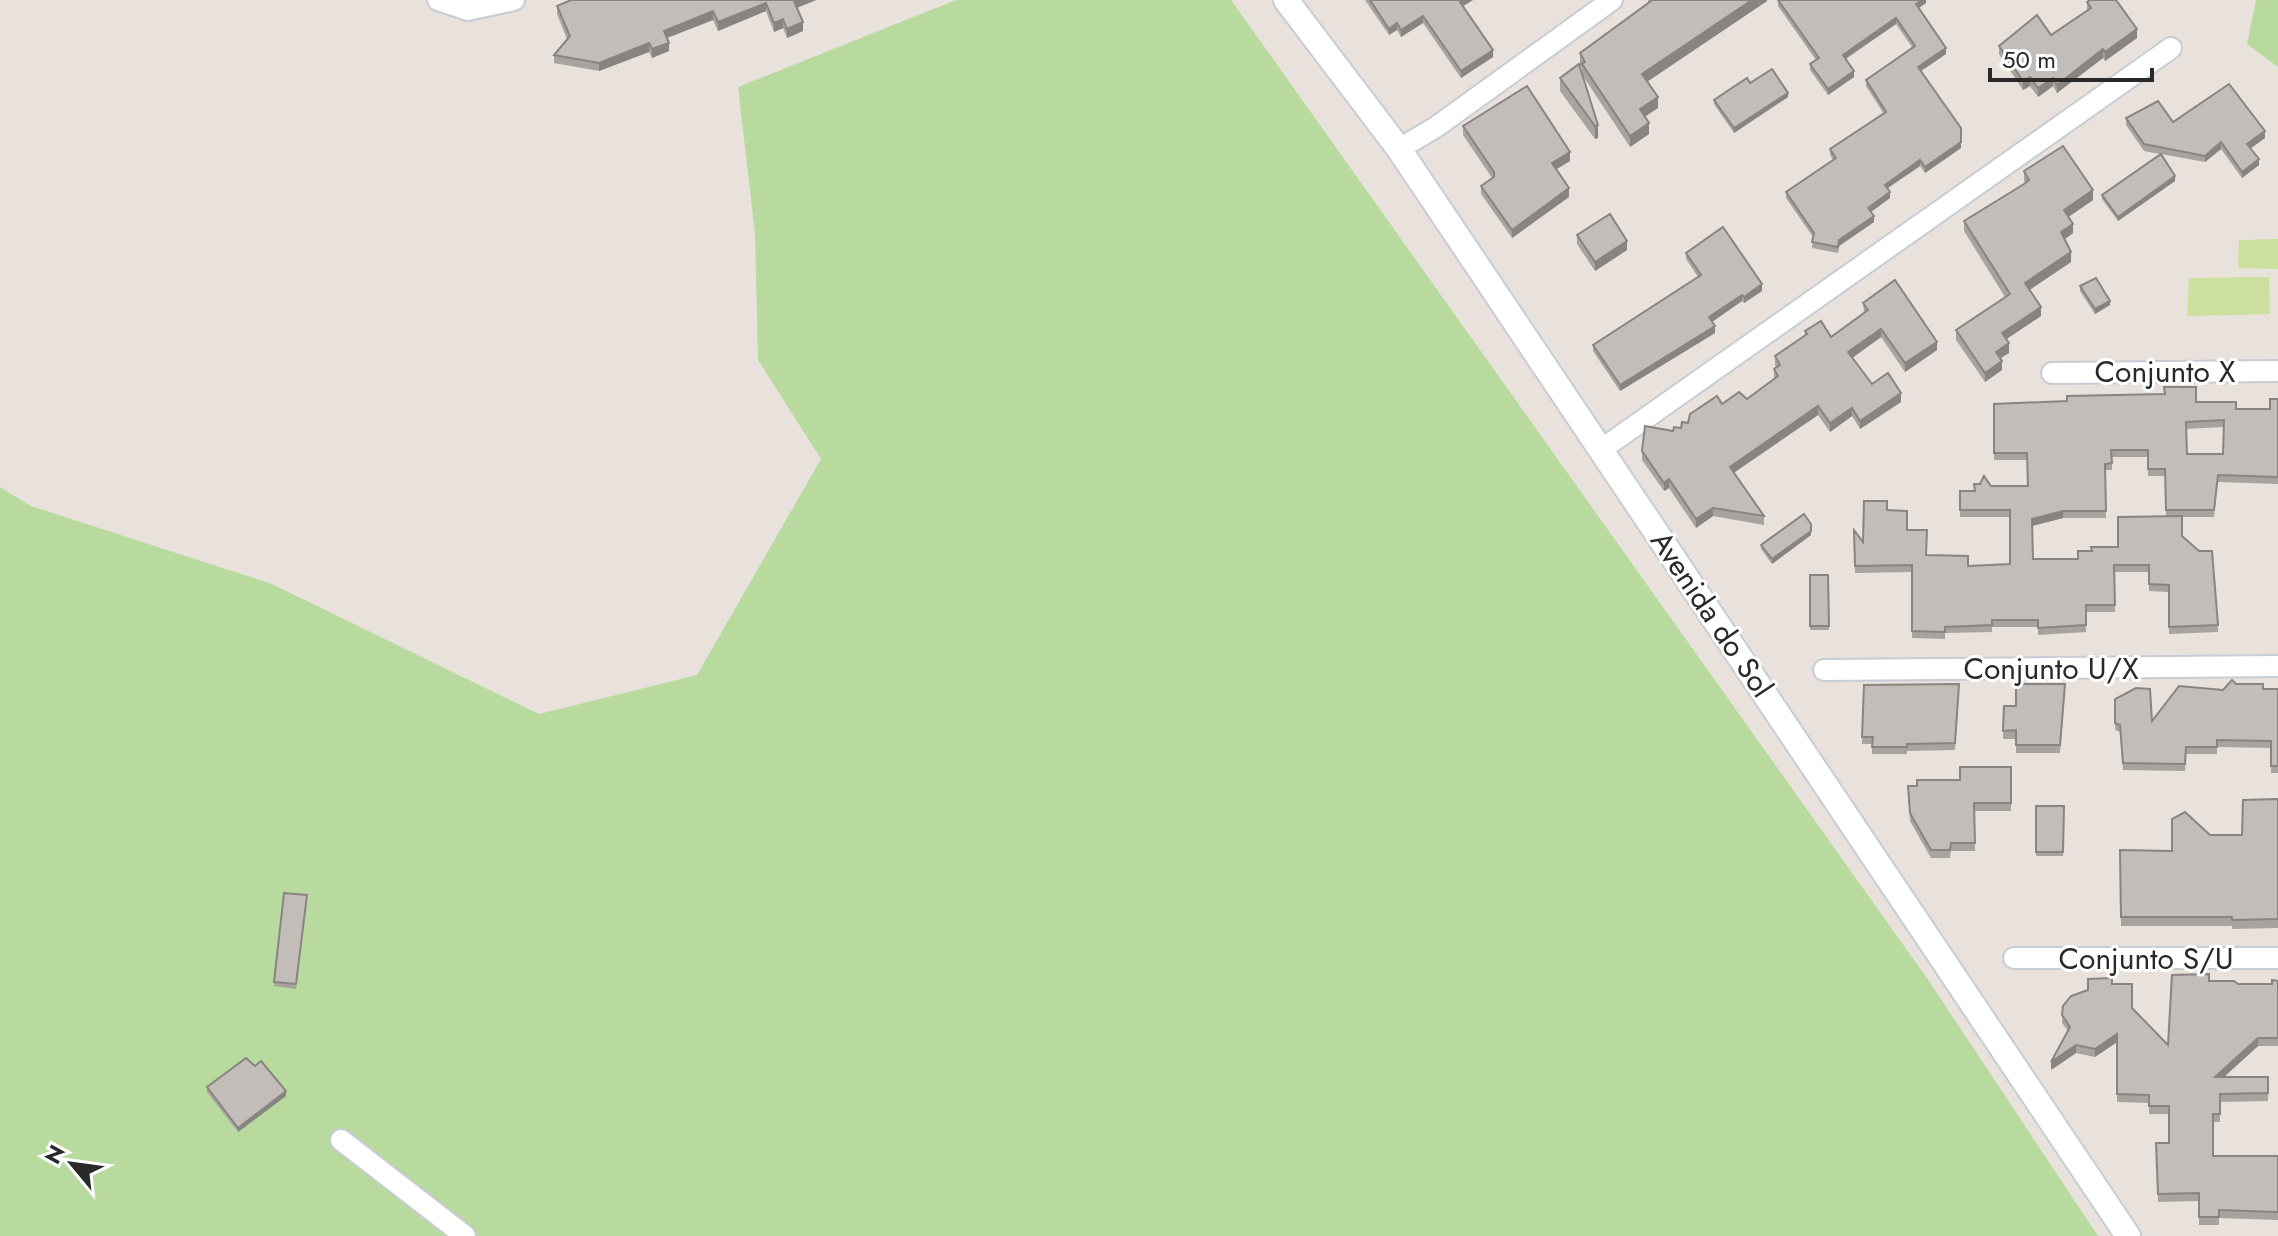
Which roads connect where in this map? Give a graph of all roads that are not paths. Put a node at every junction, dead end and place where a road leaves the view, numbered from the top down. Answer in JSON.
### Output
{"nodes":[{"id":1,"x":438,"y":0,"type":"edge"},
{"id":2,"x":514,"y":0,"type":"edge"},
{"id":3,"x":1286,"y":0,"type":"edge"},
{"id":4,"x":1612,"y":0,"type":"edge"},
{"id":5,"x":2171,"y":48,"type":"dead end"},
{"id":6,"x":1399,"y":149,"type":"junction"},
{"id":7,"x":2278,"y":371,"type":"edge"},
{"id":8,"x":2052,"y":373,"type":"dead end"},
{"id":9,"x":1602,"y":449,"type":"junction"},
{"id":10,"x":2278,"y":666,"type":"edge"},
{"id":11,"x":1824,"y":670,"type":"dead end"},
{"id":12,"x":2014,"y":958,"type":"dead end"},
{"id":13,"x":2278,"y":958,"type":"edge"},
{"id":14,"x":341,"y":1140,"type":"dead end"},
{"id":15,"x":465,"y":1236,"type":"edge"},
{"id":16,"x":2128,"y":1236,"type":"edge"}],
"edges":[{"from":1,"to":2,"type":"street"},
{"from":3,"to":6,"type":"street","name":"Avenida do Sol"},
{"from":4,"to":6,"type":"street"},
{"from":5,"to":9,"type":"street"},
{"from":6,"to":9,"type":"street","name":"Avenida do Sol"},
{"from":7,"to":8,"type":"street","name":"Conjunto X"},
{"from":9,"to":16,"type":"street","name":"Avenida do Sol"},
{"from":10,"to":11,"type":"street","name":"Conjunto U/X"},
{"from":12,"to":13,"type":"street","name":"Conjunto S/U"},
{"from":14,"to":15,"type":"street"}]}
